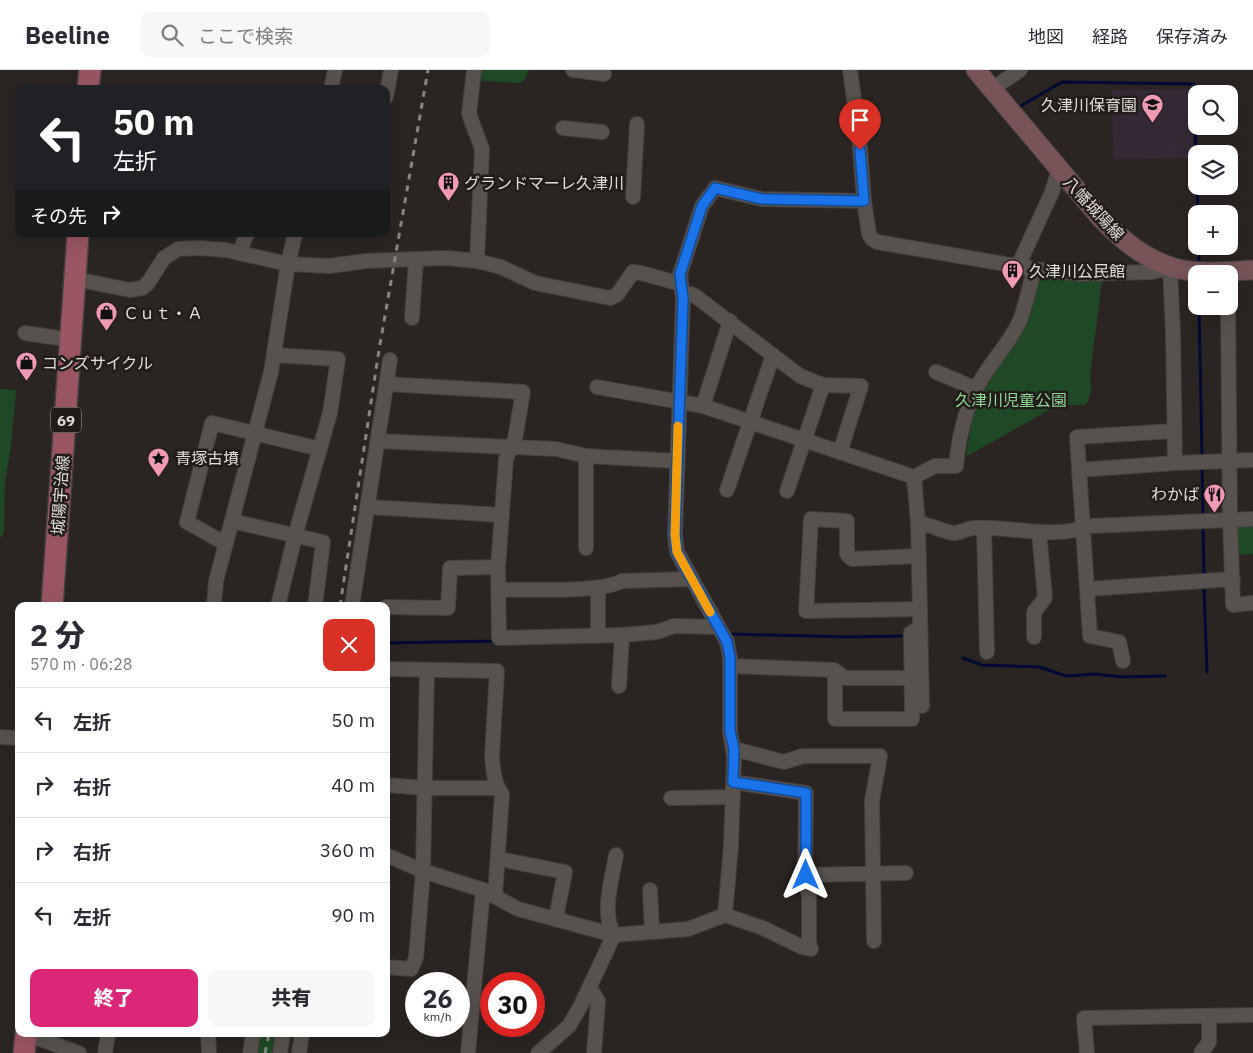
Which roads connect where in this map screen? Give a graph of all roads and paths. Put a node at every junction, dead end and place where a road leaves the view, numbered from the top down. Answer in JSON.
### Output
{"nodes":[{"id":1,"x":90,"y":70,"type":"edge"},
{"id":2,"x":335,"y":70,"type":"edge"},
{"id":3,"x":391,"y":70,"type":"edge"},
{"id":4,"x":474,"y":70,"type":"edge"},
{"id":5,"x":574,"y":70,"type":"edge"},
{"id":6,"x":850,"y":70,"type":"edge"},
{"id":7,"x":976,"y":70,"type":"edge"},
{"id":8,"x":1020,"y":70,"type":"edge"},
{"id":9,"x":604,"y":74,"type":"dead end"},
{"id":10,"x":88,"y":85,"type":"edge"},
{"id":11,"x":332,"y":85,"type":"edge"},
{"id":12,"x":388,"y":85,"type":"edge"},
{"id":13,"x":992,"y":89,"type":"junction"},
{"id":14,"x":637,"y":124,"type":"dead end"},
{"id":15,"x":563,"y":128,"type":"dead end"},
{"id":16,"x":602,"y":132,"type":"dead end"},
{"id":17,"x":1059,"y":169,"type":"junction"},
{"id":18,"x":633,"y":196,"type":"dead end"},
{"id":19,"x":864,"y":201,"type":"junction"},
{"id":20,"x":78,"y":237,"type":"edge"},
{"id":21,"x":246,"y":237,"type":"edge"},
{"id":22,"x":294,"y":237,"type":"edge"},
{"id":23,"x":239,"y":253,"type":"junction"},
{"id":24,"x":416,"y":259,"type":"junction"},
{"id":25,"x":477,"y":261,"type":"junction"},
{"id":26,"x":288,"y":264,"type":"junction"},
{"id":27,"x":1018,"y":266,"type":"junction"},
{"id":28,"x":1034,"y":268,"type":"junction"},
{"id":29,"x":1170,"y":268,"type":"junction"},
{"id":30,"x":1253,"y":270,"type":"edge"},
{"id":31,"x":1188,"y":271,"type":"edge"},
{"id":32,"x":1238,"y":271,"type":"edge"},
{"id":33,"x":75,"y":279,"type":"junction"},
{"id":34,"x":682,"y":288,"type":"junction"},
{"id":35,"x":1228,"y":315,"type":"edge"},
{"id":36,"x":412,"y":318,"type":"dead end"},
{"id":37,"x":730,"y":321,"type":"junction"},
{"id":38,"x":25,"y":334,"type":"dead end"},
{"id":39,"x":71,"y":340,"type":"junction"},
{"id":40,"x":274,"y":355,"type":"junction"},
{"id":41,"x":774,"y":355,"type":"junction"},
{"id":42,"x":390,"y":360,"type":"dead end"},
{"id":43,"x":936,"y":372,"type":"dead end"},
{"id":44,"x":387,"y":384,"type":"junction"},
{"id":45,"x":823,"y":385,"type":"junction"},
{"id":46,"x":597,"y":387,"type":"dead end"},
{"id":47,"x":977,"y":389,"type":"junction"},
{"id":48,"x":679,"y":402,"type":"junction"},
{"id":49,"x":703,"y":406,"type":"junction"},
{"id":50,"x":751,"y":422,"type":"junction"},
{"id":51,"x":1174,"y":431,"type":"junction"},
{"id":52,"x":255,"y":434,"type":"junction"},
{"id":53,"x":805,"y":440,"type":"junction"},
{"id":54,"x":378,"y":441,"type":"junction"},
{"id":55,"x":512,"y":447,"type":"junction"},
{"id":56,"x":320,"y":449,"type":"junction"},
{"id":57,"x":840,"y":452,"type":"junction"},
{"id":58,"x":586,"y":456,"type":"junction"},
{"id":59,"x":1229,"y":460,"type":"junction"},
{"id":60,"x":1253,"y":460,"type":"edge"},
{"id":61,"x":677,"y":461,"type":"junction"},
{"id":62,"x":1174,"y":463,"type":"junction"},
{"id":63,"x":1079,"y":470,"type":"junction"},
{"id":64,"x":914,"y":477,"type":"junction"},
{"id":65,"x":727,"y":490,"type":"dead end"},
{"id":66,"x":787,"y":491,"type":"dead end"},
{"id":67,"x":368,"y":507,"type":"junction"},
{"id":68,"x":502,"y":515,"type":"junction"},
{"id":69,"x":1253,"y":519,"type":"edge"},
{"id":70,"x":1230,"y":520,"type":"junction"},
{"id":71,"x":232,"y":521,"type":"junction"},
{"id":72,"x":918,"y":524,"type":"junction"},
{"id":73,"x":984,"y":528,"type":"junction"},
{"id":74,"x":1082,"y":528,"type":"junction"},
{"id":75,"x":1039,"y":532,"type":"junction"},
{"id":76,"x":295,"y":536,"type":"junction"},
{"id":77,"x":226,"y":544,"type":"junction"},
{"id":78,"x":586,"y":548,"type":"dead end"},
{"id":79,"x":919,"y":556,"type":"junction"},
{"id":80,"x":498,"y":567,"type":"junction"},
{"id":81,"x":692,"y":579,"type":"junction"},
{"id":82,"x":1233,"y":579,"type":"junction"},
{"id":83,"x":598,"y":588,"type":"junction"},
{"id":84,"x":1087,"y":589,"type":"junction"},
{"id":85,"x":499,"y":590,"type":"junction"},
{"id":86,"x":52,"y":602,"type":"edge"},
{"id":87,"x":214,"y":602,"type":"edge"},
{"id":88,"x":279,"y":602,"type":"edge"},
{"id":89,"x":316,"y":602,"type":"edge"},
{"id":90,"x":353,"y":602,"type":"edge"},
{"id":91,"x":1253,"y":603,"type":"edge"},
{"id":92,"x":390,"y":607,"type":"edge"},
{"id":93,"x":920,"y":610,"type":"junction"},
{"id":94,"x":718,"y":627,"type":"junction"},
{"id":95,"x":622,"y":635,"type":"junction"},
{"id":96,"x":598,"y":636,"type":"junction"},
{"id":97,"x":1034,"y":637,"type":"dead end"},
{"id":98,"x":987,"y":652,"type":"dead end"},
{"id":99,"x":1123,"y":661,"type":"dead end"},
{"id":100,"x":730,"y":666,"type":"junction"},
{"id":101,"x":390,"y":669,"type":"edge"},
{"id":102,"x":427,"y":670,"type":"junction"},
{"id":103,"x":921,"y":672,"type":"junction"},
{"id":104,"x":839,"y":674,"type":"junction"},
{"id":105,"x":619,"y":686,"type":"dead end"},
{"id":106,"x":922,"y":706,"type":"dead end"},
{"id":107,"x":0,"y":737,"type":"edge"},
{"id":108,"x":15,"y":738,"type":"edge"},
{"id":109,"x":734,"y":749,"type":"junction"},
{"id":110,"x":733,"y":782,"type":"junction"},
{"id":111,"x":390,"y":785,"type":"edge"},
{"id":112,"x":424,"y":788,"type":"junction"},
{"id":113,"x":498,"y":788,"type":"junction"},
{"id":114,"x":733,"y":797,"type":"junction"},
{"id":115,"x":671,"y":798,"type":"dead end"},
{"id":116,"x":616,"y":855,"type":"dead end"},
{"id":117,"x":390,"y":857,"type":"edge"},
{"id":118,"x":499,"y":859,"type":"junction"},
{"id":119,"x":423,"y":871,"type":"junction"},
{"id":120,"x":906,"y":873,"type":"dead end"},
{"id":121,"x":806,"y":875,"type":"junction"},
{"id":122,"x":873,"y":875,"type":"junction"},
{"id":123,"x":650,"y":890,"type":"dead end"},
{"id":124,"x":489,"y":893,"type":"junction"},
{"id":125,"x":725,"y":915,"type":"junction"},
{"id":126,"x":556,"y":918,"type":"junction"},
{"id":127,"x":652,"y":932,"type":"junction"},
{"id":128,"x":614,"y":935,"type":"junction"},
{"id":129,"x":874,"y":941,"type":"dead end"},
{"id":130,"x":390,"y":967,"type":"edge"},
{"id":131,"x":590,"y":988,"type":"junction"},
{"id":132,"x":1253,"y":1015,"type":"edge"},
{"id":133,"x":1209,"y":1016,"type":"junction"},
{"id":134,"x":26,"y":1037,"type":"edge"},
{"id":135,"x":34,"y":1037,"type":"edge"},
{"id":136,"x":108,"y":1037,"type":"edge"},
{"id":137,"x":208,"y":1037,"type":"edge"},
{"id":138,"x":253,"y":1037,"type":"edge"},
{"id":139,"x":283,"y":1037,"type":"edge"},
{"id":140,"x":302,"y":1037,"type":"edge"},
{"id":141,"x":24,"y":1053,"type":"edge"},
{"id":142,"x":79,"y":1053,"type":"edge"},
{"id":143,"x":105,"y":1053,"type":"edge"},
{"id":144,"x":208,"y":1053,"type":"edge"},
{"id":145,"x":250,"y":1053,"type":"edge"},
{"id":146,"x":280,"y":1053,"type":"edge"},
{"id":147,"x":299,"y":1053,"type":"edge"},
{"id":148,"x":468,"y":1053,"type":"edge"},
{"id":149,"x":538,"y":1053,"type":"edge"},
{"id":150,"x":594,"y":1053,"type":"edge"},
{"id":151,"x":1088,"y":1053,"type":"edge"},
{"id":152,"x":1201,"y":1053,"type":"edge"}],
"edges":[{"from":1,"to":10,"type":"main road"},
{"from":2,"to":11,"type":"street"},
{"from":3,"to":12,"type":"street"},
{"from":4,"to":25,"type":"street"},
{"from":5,"to":9,"type":"street"},
{"from":6,"to":19,"type":"street"},
{"from":7,"to":13,"type":"main road","name":"八幡城陽線"},
{"from":8,"to":13,"type":"street"},
{"from":13,"to":17,"type":"main road","name":"八幡城陽線"},
{"from":14,"to":18,"type":"street"},
{"from":15,"to":16,"type":"street"},
{"from":17,"to":27,"type":"street"},
{"from":17,"to":29,"type":"main road","name":"八幡城陽線"},
{"from":19,"to":27,"type":"street"},
{"from":19,"to":34,"type":"street"},
{"from":20,"to":33,"type":"main road","name":"城陽宇治線","number":"69"},
{"from":21,"to":23,"type":"street"},
{"from":22,"to":26,"type":"street"},
{"from":23,"to":26,"type":"street"},
{"from":23,"to":33,"type":"street"},
{"from":24,"to":25,"type":"street"},
{"from":24,"to":26,"type":"street"},
{"from":24,"to":36,"type":"street"},
{"from":25,"to":34,"type":"street"},
{"from":26,"to":40,"type":"street"},
{"from":27,"to":28,"type":"street"},
{"from":28,"to":29,"type":"street"},
{"from":28,"to":47,"type":"street"},
{"from":29,"to":31,"type":"main road","name":"八幡城陽線"},
{"from":29,"to":51,"type":"street"},
{"from":30,"to":32,"type":"main road","name":"八幡城陽線"},
{"from":33,"to":39,"type":"main road","name":"城陽宇治線","number":"69"},
{"from":34,"to":37,"type":"street"},
{"from":34,"to":48,"type":"street"},
{"from":35,"to":59,"type":"street"},
{"from":37,"to":41,"type":"street"},
{"from":37,"to":49,"type":"street"},
{"from":38,"to":39,"type":"street"},
{"from":39,"to":86,"type":"main road","name":"城陽宇治線","number":"69"},
{"from":40,"to":52,"type":"street"},
{"from":40,"to":56,"type":"street"},
{"from":41,"to":45,"type":"street"},
{"from":41,"to":50,"type":"street"},
{"from":42,"to":44,"type":"street"},
{"from":43,"to":47,"type":"street"},
{"from":44,"to":54,"type":"street"},
{"from":44,"to":55,"type":"street"},
{"from":45,"to":53,"type":"street"},
{"from":45,"to":57,"type":"street"},
{"from":46,"to":48,"type":"street"},
{"from":47,"to":64,"type":"street"},
{"from":48,"to":49,"type":"street"},
{"from":48,"to":61,"type":"street"},
{"from":49,"to":50,"type":"street"},
{"from":50,"to":53,"type":"street"},
{"from":50,"to":65,"type":"street"},
{"from":51,"to":62,"type":"street"},
{"from":51,"to":63,"type":"street"},
{"from":52,"to":56,"type":"street"},
{"from":52,"to":71,"type":"street"},
{"from":52,"to":77,"type":"street"},
{"from":53,"to":57,"type":"street"},
{"from":53,"to":66,"type":"street"},
{"from":54,"to":55,"type":"street"},
{"from":54,"to":67,"type":"street"},
{"from":55,"to":58,"type":"street"},
{"from":55,"to":68,"type":"street"},
{"from":56,"to":76,"type":"street"},
{"from":57,"to":64,"type":"street"},
{"from":58,"to":61,"type":"street"},
{"from":58,"to":78,"type":"street"},
{"from":59,"to":60,"type":"street"},
{"from":59,"to":62,"type":"street"},
{"from":59,"to":70,"type":"street"},
{"from":61,"to":81,"type":"street"},
{"from":62,"to":63,"type":"street"},
{"from":63,"to":74,"type":"street"},
{"from":64,"to":72,"type":"street"},
{"from":67,"to":68,"type":"street"},
{"from":67,"to":90,"type":"street"},
{"from":68,"to":80,"type":"street"},
{"from":69,"to":70,"type":"street"},
{"from":70,"to":74,"type":"street"},
{"from":70,"to":82,"type":"street"},
{"from":71,"to":76,"type":"street"},
{"from":71,"to":77,"type":"street"},
{"from":72,"to":73,"type":"street"},
{"from":72,"to":79,"type":"street"},
{"from":73,"to":75,"type":"street"},
{"from":73,"to":98,"type":"street"},
{"from":74,"to":75,"type":"street"},
{"from":74,"to":84,"type":"street"},
{"from":75,"to":97,"type":"street"},
{"from":76,"to":88,"type":"street"},
{"from":76,"to":89,"type":"street"},
{"from":77,"to":87,"type":"street"},
{"from":79,"to":93,"type":"street"},
{"from":79,"to":93,"type":"street"},
{"from":80,"to":85,"type":"street"},
{"from":80,"to":92,"type":"street"},
{"from":81,"to":83,"type":"street"},
{"from":81,"to":94,"type":"street"},
{"from":82,"to":84,"type":"street"},
{"from":82,"to":91,"type":"street"},
{"from":83,"to":85,"type":"street"},
{"from":83,"to":96,"type":"street"},
{"from":84,"to":99,"type":"street"},
{"from":85,"to":96,"type":"street"},
{"from":93,"to":103,"type":"street"},
{"from":94,"to":95,"type":"street"},
{"from":94,"to":100,"type":"street"},
{"from":95,"to":96,"type":"street"},
{"from":95,"to":105,"type":"street"},
{"from":100,"to":104,"type":"street"},
{"from":100,"to":109,"type":"street"},
{"from":101,"to":102,"type":"street"},
{"from":102,"to":112,"type":"street"},
{"from":102,"to":113,"type":"street"},
{"from":103,"to":104,"type":"street"},
{"from":103,"to":104,"type":"street"},
{"from":103,"to":106,"type":"street"},
{"from":107,"to":108,"type":"street"},
{"from":109,"to":110,"type":"street"},
{"from":109,"to":122,"type":"street"},
{"from":110,"to":114,"type":"street"},
{"from":110,"to":121,"type":"street"},
{"from":111,"to":112,"type":"street"},
{"from":112,"to":113,"type":"street"},
{"from":112,"to":119,"type":"street"},
{"from":113,"to":118,"type":"street"},
{"from":114,"to":115,"type":"street"},
{"from":114,"to":125,"type":"street"},
{"from":116,"to":128,"type":"street"},
{"from":117,"to":119,"type":"street"},
{"from":118,"to":124,"type":"street"},
{"from":118,"to":126,"type":"street"},
{"from":119,"to":124,"type":"street"},
{"from":119,"to":130,"type":"street"},
{"from":120,"to":122,"type":"street"},
{"from":121,"to":122,"type":"street"},
{"from":121,"to":125,"type":"street"},
{"from":122,"to":129,"type":"street"},
{"from":123,"to":127,"type":"street"},
{"from":124,"to":126,"type":"street"},
{"from":124,"to":148,"type":"street"},
{"from":125,"to":127,"type":"street"},
{"from":126,"to":128,"type":"street"},
{"from":127,"to":128,"type":"street"},
{"from":128,"to":131,"type":"street"},
{"from":131,"to":149,"type":"street"},
{"from":131,"to":150,"type":"street"},
{"from":132,"to":133,"type":"street"},
{"from":133,"to":151,"type":"street"},
{"from":133,"to":152,"type":"street"},
{"from":134,"to":141,"type":"main road"},
{"from":135,"to":142,"type":"street"},
{"from":136,"to":143,"type":"street"},
{"from":137,"to":144,"type":"street"},
{"from":138,"to":145,"type":"street"},
{"from":139,"to":146,"type":"street"},
{"from":140,"to":147,"type":"street"}]}
